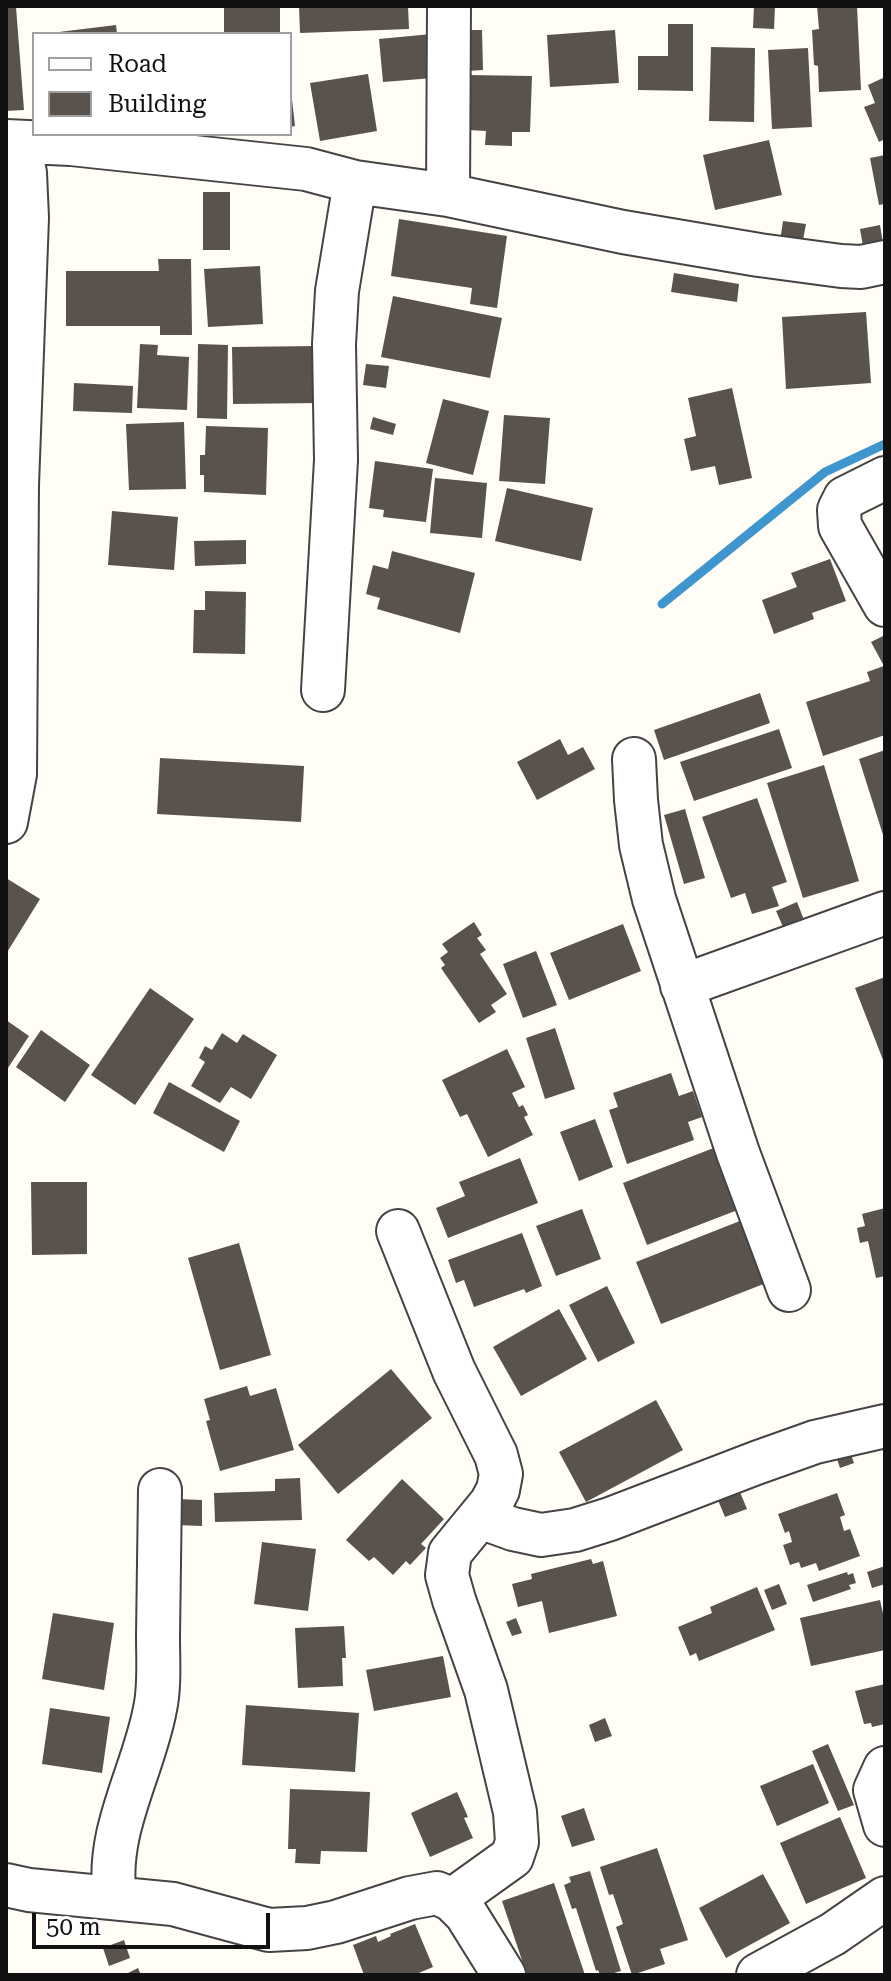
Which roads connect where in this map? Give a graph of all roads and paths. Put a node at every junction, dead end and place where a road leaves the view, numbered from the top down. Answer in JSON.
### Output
{"nodes":[{"id":1,"x":449,"y":6,"type":"edge"},
{"id":2,"x":12,"y":142,"type":"edge"},
{"id":3,"x":355,"y":182,"type":"junction"},
{"id":4,"x":448,"y":195,"type":"junction"},
{"id":5,"x":885,"y":262,"type":"edge"},
{"id":6,"x":885,"y":478,"type":"edge"},
{"id":7,"x":885,"y":605,"type":"edge"},
{"id":8,"x":323,"y":690,"type":"dead end"},
{"id":9,"x":634,"y":759,"type":"dead end"},
{"id":10,"x":7,"y":820,"type":"edge"},
{"id":11,"x":885,"y":913,"type":"edge"},
{"id":12,"x":682,"y":986,"type":"junction"},
{"id":13,"x":398,"y":1231,"type":"dead end"},
{"id":14,"x":789,"y":1290,"type":"dead end"},
{"id":15,"x":885,"y":1426,"type":"edge"},
{"id":16,"x":160,"y":1490,"type":"dead end"},
{"id":17,"x":480,"y":1517,"type":"junction"},
{"id":18,"x":885,"y":1768,"type":"edge"},
{"id":19,"x":885,"y":1825,"type":"edge"},
{"id":20,"x":6,"y":1885,"type":"edge"},
{"id":21,"x":115,"y":1898,"type":"junction"},
{"id":22,"x":885,"y":1898,"type":"edge"},
{"id":23,"x":452,"y":1900,"type":"junction"},
{"id":24,"x":504,"y":1975,"type":"edge"},
{"id":25,"x":758,"y":1975,"type":"edge"}],
"edges":[{"from":1,"to":4,"type":"street"},
{"from":2,"to":3,"type":"street"},
{"from":2,"to":10,"type":"street"},
{"from":3,"to":4,"type":"street"},
{"from":3,"to":8,"type":"street"},
{"from":4,"to":5,"type":"street"},
{"from":6,"to":7,"type":"street"},
{"from":9,"to":12,"type":"street"},
{"from":11,"to":12,"type":"street"},
{"from":12,"to":14,"type":"street"},
{"from":13,"to":17,"type":"street"},
{"from":15,"to":17,"type":"street"},
{"from":16,"to":21,"type":"street"},
{"from":17,"to":23,"type":"street"},
{"from":18,"to":19,"type":"street"},
{"from":20,"to":21,"type":"street"},
{"from":21,"to":23,"type":"street"},
{"from":22,"to":25,"type":"street"},
{"from":23,"to":24,"type":"street"}]}
